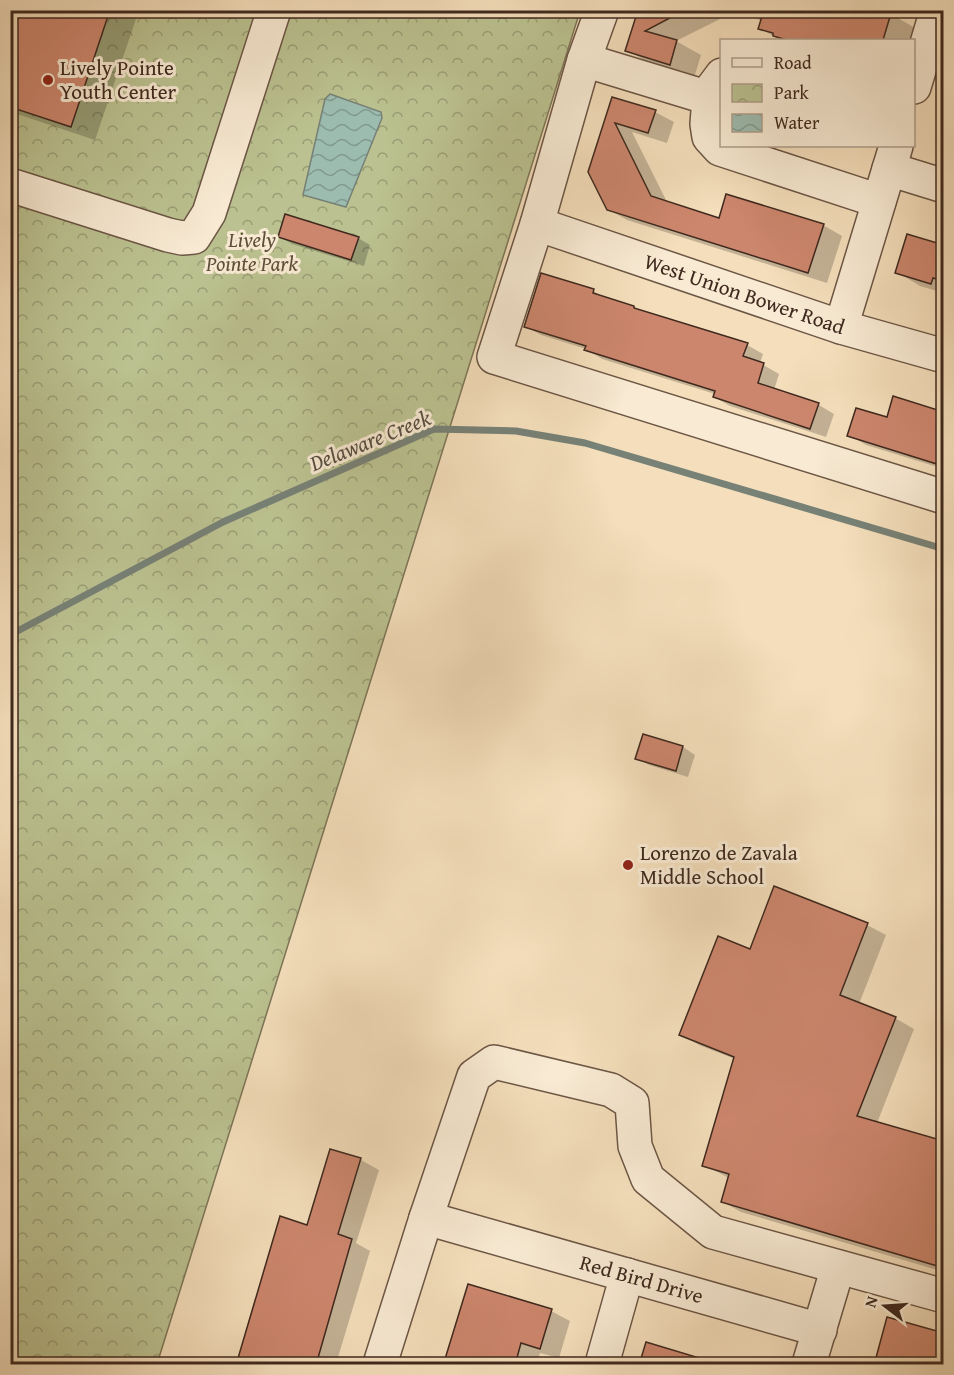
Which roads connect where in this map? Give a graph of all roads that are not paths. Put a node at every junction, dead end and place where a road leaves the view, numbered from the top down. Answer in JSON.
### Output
{"nodes":[{"id":1,"x":274,"y":10,"type":"edge"},
{"id":2,"x":602,"y":10,"type":"edge"},
{"id":3,"x":936,"y":31,"type":"edge"},
{"id":4,"x":584,"y":60,"type":"junction"},
{"id":5,"x":915,"y":84,"type":"edge"},
{"id":6,"x":715,"y":87,"type":"edge"},
{"id":7,"x":892,"y":157,"type":"edge"},
{"id":8,"x":10,"y":185,"type":"edge"},
{"id":9,"x":944,"y":186,"type":"edge"},
{"id":10,"x":879,"y":201,"type":"junction"},
{"id":11,"x":537,"y":224,"type":"junction"},
{"id":12,"x":841,"y":327,"type":"junction"},
{"id":13,"x":944,"y":356,"type":"edge"},
{"id":14,"x":944,"y":497,"type":"edge"},
{"id":15,"x":426,"y":1218,"type":"junction"},
{"id":16,"x":838,"y":1267,"type":"junction"},
{"id":17,"x":627,"y":1275,"type":"junction"},
{"id":18,"x":944,"y":1296,"type":"edge"},
{"id":19,"x":820,"y":1330,"type":"junction"},
{"id":20,"x":380,"y":1365,"type":"edge"},
{"id":21,"x":602,"y":1365,"type":"edge"},
{"id":22,"x":809,"y":1365,"type":"edge"}],
"edges":[{"from":1,"to":8,"type":"street"},
{"from":2,"to":4,"type":"street"},
{"from":3,"to":5,"type":"street"},
{"from":4,"to":6,"type":"street"},
{"from":4,"to":11,"type":"street"},
{"from":6,"to":10,"type":"street"},
{"from":7,"to":9,"type":"street"},
{"from":7,"to":10,"type":"street","name":"West Union Bower Road"},
{"from":10,"to":12,"type":"street","name":"West Union Bower Road"},
{"from":11,"to":12,"type":"street","name":"West Union Bower Road"},
{"from":11,"to":14,"type":"street"},
{"from":12,"to":13,"type":"street"},
{"from":15,"to":16,"type":"street"},
{"from":15,"to":17,"type":"street","name":"Red Bird Drive"},
{"from":15,"to":20,"type":"street"},
{"from":16,"to":18,"type":"street"},
{"from":16,"to":19,"type":"street"},
{"from":17,"to":19,"type":"street","name":"Red Bird Drive"},
{"from":17,"to":21,"type":"street"},
{"from":19,"to":22,"type":"street"}]}
